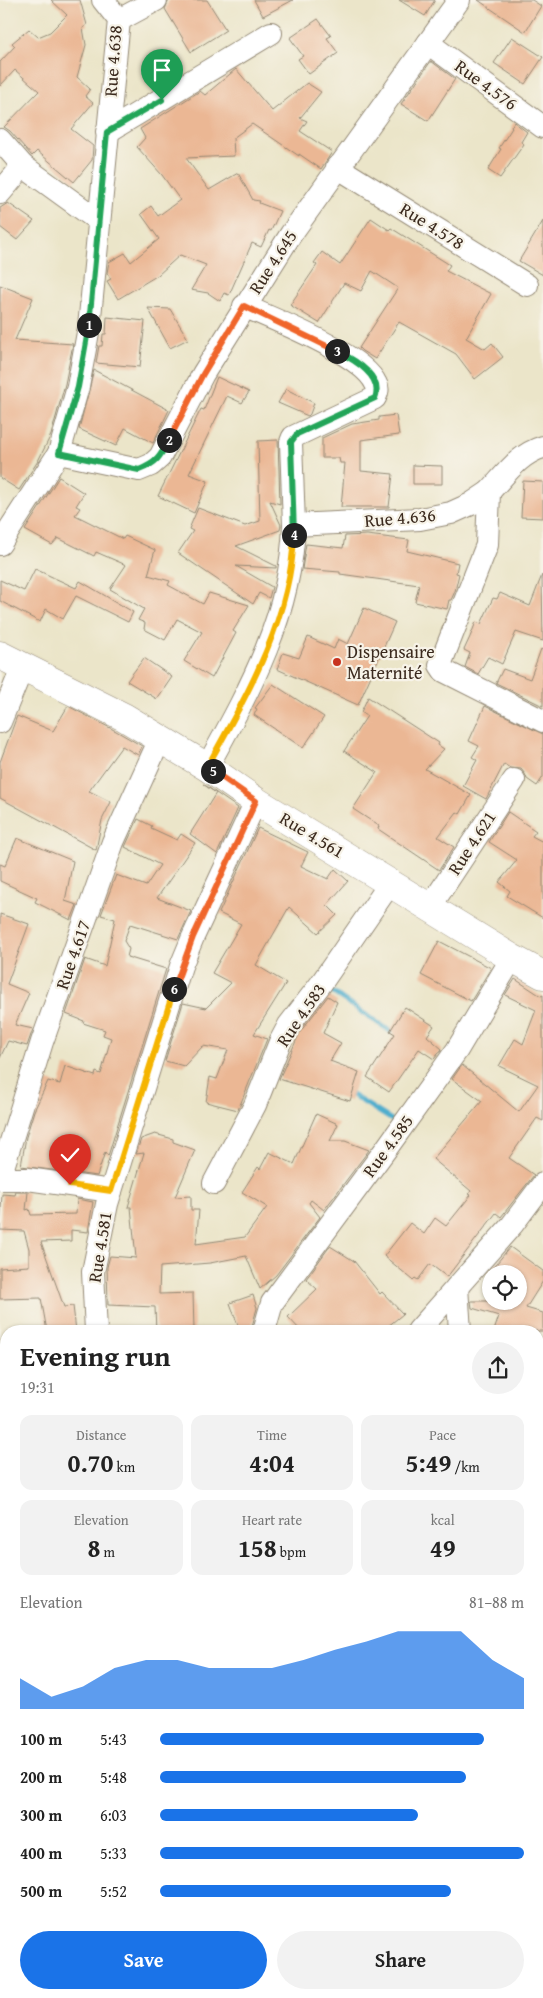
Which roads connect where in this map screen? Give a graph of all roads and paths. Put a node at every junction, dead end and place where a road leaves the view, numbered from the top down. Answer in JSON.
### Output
{"nodes":[{"id":1,"x":103,"y":0,"type":"edge"},
{"id":2,"x":156,"y":0,"type":"edge"},
{"id":3,"x":459,"y":0,"type":"edge"},
{"id":4,"x":119,"y":20,"type":"junction"},
{"id":5,"x":271,"y":33,"type":"dead end"},
{"id":6,"x":428,"y":43,"type":"junction"},
{"id":7,"x":543,"y":127,"type":"edge"},
{"id":8,"x":107,"y":132,"type":"junction"},
{"id":9,"x":0,"y":140,"type":"edge"},
{"id":10,"x":23,"y":166,"type":"junction"},
{"id":11,"x":337,"y":168,"type":"junction"},
{"id":12,"x":0,"y":193,"type":"edge"},
{"id":13,"x":99,"y":221,"type":"junction"},
{"id":14,"x":527,"y":285,"type":"dead end"},
{"id":15,"x":244,"y":306,"type":"junction"},
{"id":16,"x":543,"y":448,"type":"edge"},
{"id":17,"x":59,"y":453,"type":"junction"},
{"id":18,"x":490,"y":492,"type":"junction"},
{"id":19,"x":294,"y":525,"type":"junction"},
{"id":20,"x":0,"y":544,"type":"edge"},
{"id":21,"x":12,"y":661,"type":"edge"},
{"id":22,"x":0,"y":722,"type":"edge"},
{"id":23,"x":543,"y":722,"type":"edge"},
{"id":24,"x":160,"y":739,"type":"junction"},
{"id":25,"x":207,"y":767,"type":"junction"},
{"id":26,"x":514,"y":780,"type":"dead end"},
{"id":27,"x":256,"y":801,"type":"junction"},
{"id":28,"x":391,"y":882,"type":"junction"},
{"id":29,"x":430,"y":907,"type":"junction"},
{"id":30,"x":512,"y":958,"type":"junction"},
{"id":31,"x":543,"y":975,"type":"edge"},
{"id":32,"x":0,"y":1178,"type":"edge"},
{"id":33,"x":214,"y":1183,"type":"dead end"},
{"id":34,"x":543,"y":1184,"type":"edge"},
{"id":35,"x":111,"y":1191,"type":"junction"},
{"id":36,"x":457,"y":1287,"type":"junction"},
{"id":37,"x":96,"y":1325,"type":"edge"},
{"id":38,"x":266,"y":1325,"type":"edge"},
{"id":39,"x":423,"y":1325,"type":"edge"},
{"id":40,"x":460,"y":1325,"type":"edge"}],
"edges":[{"from":1,"to":4,"type":"street","name":"Rue 4.638"},
{"from":2,"to":4,"type":"street"},
{"from":3,"to":6,"type":"street","name":"Rue 4.645"},
{"from":4,"to":8,"type":"street","name":"Rue 4.638"},
{"from":5,"to":8,"type":"street"},
{"from":6,"to":7,"type":"street","name":"Rue 4.576"},
{"from":6,"to":11,"type":"street","name":"Rue 4.645"},
{"from":8,"to":13,"type":"street","name":"Rue 4.638"},
{"from":9,"to":10,"type":"street"},
{"from":10,"to":12,"type":"street"},
{"from":10,"to":13,"type":"street"},
{"from":11,"to":14,"type":"street","name":"Rue 4.578"},
{"from":11,"to":15,"type":"street","name":"Rue 4.645"},
{"from":13,"to":17,"type":"street","name":"Rue 4.638"},
{"from":15,"to":17,"type":"street","name":"Rue 4.645"},
{"from":15,"to":19,"type":"street"},
{"from":16,"to":18,"type":"street","name":"Rue 4.636"},
{"from":17,"to":20,"type":"street"},
{"from":18,"to":19,"type":"street","name":"Rue 4.636"},
{"from":18,"to":23,"type":"street"},
{"from":19,"to":25,"type":"street"},
{"from":21,"to":22,"type":"street"},
{"from":21,"to":24,"type":"main road","name":"Rue 4.561"},
{"from":24,"to":25,"type":"main road","name":"Rue 4.561"},
{"from":24,"to":32,"type":"street","name":"Rue 4.617"},
{"from":25,"to":27,"type":"main road","name":"Rue 4.561"},
{"from":26,"to":29,"type":"street","name":"Rue 4.621"},
{"from":27,"to":28,"type":"main road","name":"Rue 4.561"},
{"from":27,"to":35,"type":"street","name":"Rue 4.581"},
{"from":28,"to":29,"type":"main road","name":"Rue 4.561"},
{"from":28,"to":33,"type":"street","name":"Rue 4.583"},
{"from":29,"to":30,"type":"main road","name":"Rue 4.561"},
{"from":30,"to":31,"type":"main road","name":"Rue 4.561"},
{"from":30,"to":38,"type":"street","name":"Rue 4.585"},
{"from":32,"to":35,"type":"street"},
{"from":34,"to":36,"type":"street"},
{"from":35,"to":37,"type":"street","name":"Rue 4.581"},
{"from":36,"to":39,"type":"street"},
{"from":36,"to":40,"type":"street"}]}
